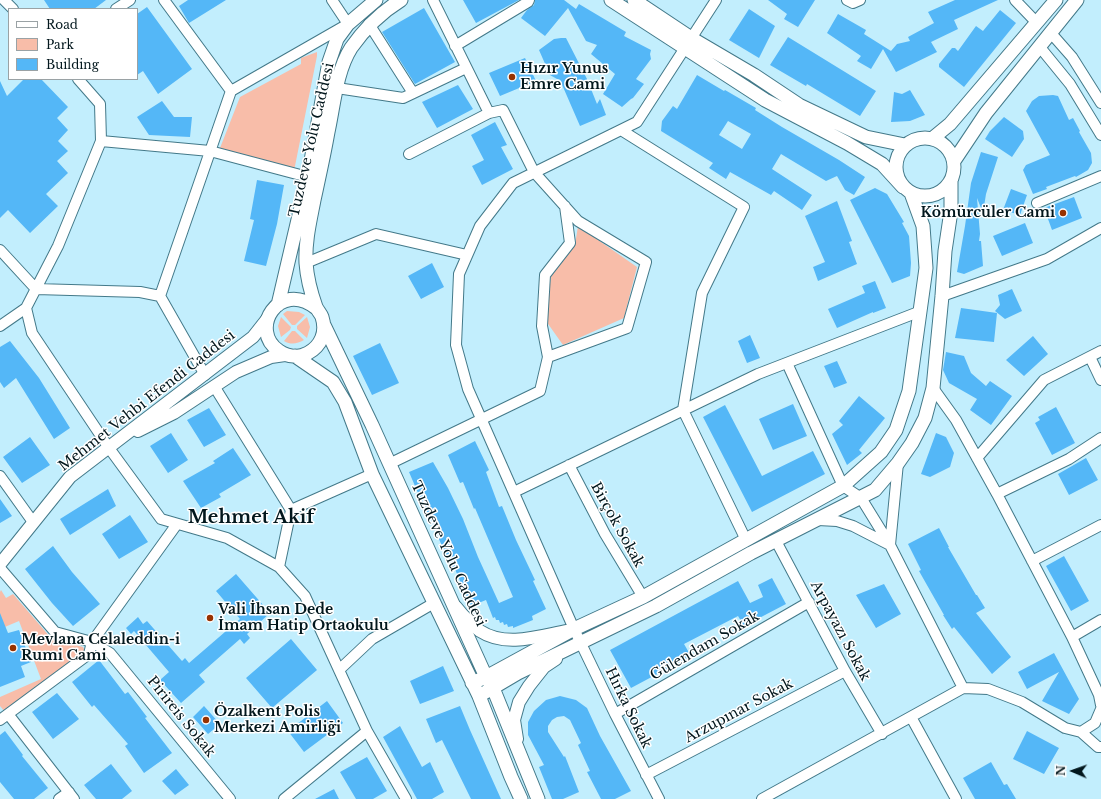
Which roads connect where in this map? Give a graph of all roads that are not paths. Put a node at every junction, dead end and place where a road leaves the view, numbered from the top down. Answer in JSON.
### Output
{"nodes":[{"id":1,"x":4,"y":0,"type":"edge"},
{"id":2,"x":130,"y":0,"type":"edge"},
{"id":3,"x":164,"y":0,"type":"edge"},
{"id":4,"x":332,"y":0,"type":"edge"},
{"id":5,"x":376,"y":0,"type":"edge"},
{"id":6,"x":401,"y":0,"type":"edge"},
{"id":7,"x":432,"y":0,"type":"edge"},
{"id":8,"x":529,"y":0,"type":"edge"},
{"id":9,"x":611,"y":0,"type":"edge"},
{"id":10,"x":634,"y":0,"type":"edge"},
{"id":11,"x":716,"y":0,"type":"edge"},
{"id":12,"x":847,"y":0,"type":"edge"},
{"id":13,"x":860,"y":0,"type":"edge"},
{"id":14,"x":1015,"y":0,"type":"edge"},
{"id":15,"x":1056,"y":0,"type":"edge"},
{"id":16,"x":1077,"y":0,"type":"edge"},
{"id":17,"x":12,"y":8,"type":"edge"},
{"id":18,"x":118,"y":8,"type":"edge"},
{"id":19,"x":1037,"y":23,"type":"junction"},
{"id":20,"x":348,"y":24,"type":"junction"},
{"id":21,"x":369,"y":24,"type":"junction"},
{"id":22,"x":1050,"y":32,"type":"junction"},
{"id":23,"x":688,"y":43,"type":"junction"},
{"id":24,"x":456,"y":46,"type":"junction"},
{"id":25,"x":1039,"y":46,"type":"junction"},
{"id":26,"x":466,"y":68,"type":"junction"},
{"id":27,"x":79,"y":80,"type":"edge"},
{"id":28,"x":336,"y":88,"type":"junction"},
{"id":29,"x":231,"y":91,"type":"junction"},
{"id":30,"x":413,"y":93,"type":"junction"},
{"id":31,"x":1101,"y":103,"type":"edge"},
{"id":32,"x":489,"y":113,"type":"junction"},
{"id":33,"x":621,"y":130,"type":"junction"},
{"id":34,"x":1101,"y":135,"type":"edge"},
{"id":35,"x":933,"y":138,"type":"junction"},
{"id":36,"x":101,"y":141,"type":"junction"},
{"id":37,"x":905,"y":145,"type":"junction"},
{"id":38,"x":210,"y":151,"type":"junction"},
{"id":39,"x":408,"y":154,"type":"dead end"},
{"id":40,"x":954,"y":161,"type":"junction"},
{"id":41,"x":534,"y":172,"type":"junction"},
{"id":42,"x":1101,"y":176,"type":"edge"},
{"id":43,"x":308,"y":177,"type":"junction"},
{"id":44,"x":951,"y":181,"type":"junction"},
{"id":45,"x":907,"y":190,"type":"junction"},
{"id":46,"x":1037,"y":203,"type":"dead end"},
{"id":47,"x":565,"y":206,"type":"junction"},
{"id":48,"x":1101,"y":228,"type":"edge"},
{"id":49,"x":0,"y":250,"type":"edge"},
{"id":50,"x":467,"y":255,"type":"junction"},
{"id":51,"x":306,"y":263,"type":"junction"},
{"id":52,"x":36,"y":289,"type":"junction"},
{"id":53,"x":160,"y":296,"type":"junction"},
{"id":54,"x":942,"y":296,"type":"junction"},
{"id":55,"x":278,"y":305,"type":"junction"},
{"id":56,"x":26,"y":308,"type":"junction"},
{"id":57,"x":316,"y":308,"type":"junction"},
{"id":58,"x":921,"y":311,"type":"junction"},
{"id":59,"x":268,"y":318,"type":"junction"},
{"id":60,"x":324,"y":325,"type":"junction"},
{"id":61,"x":0,"y":326,"type":"edge"},
{"id":62,"x":1101,"y":351,"type":"edge"},
{"id":63,"x":290,"y":356,"type":"junction"},
{"id":64,"x":548,"y":357,"type":"junction"},
{"id":65,"x":1090,"y":357,"type":"junction"},
{"id":66,"x":787,"y":363,"type":"junction"},
{"id":67,"x":205,"y":375,"type":"junction"},
{"id":68,"x":1101,"y":380,"type":"edge"},
{"id":69,"x":214,"y":386,"type":"junction"},
{"id":70,"x":933,"y":388,"type":"junction"},
{"id":71,"x":683,"y":410,"type":"junction"},
{"id":72,"x":482,"y":420,"type":"junction"},
{"id":73,"x":1101,"y":438,"type":"edge"},
{"id":74,"x":112,"y":446,"type":"junction"},
{"id":75,"x":977,"y":458,"type":"junction"},
{"id":76,"x":389,"y":464,"type":"junction"},
{"id":77,"x":898,"y":464,"type":"junction"},
{"id":78,"x":569,"y":465,"type":"junction"},
{"id":79,"x":372,"y":474,"type":"junction"},
{"id":80,"x":0,"y":476,"type":"edge"},
{"id":81,"x":843,"y":486,"type":"junction"},
{"id":82,"x":514,"y":492,"type":"junction"},
{"id":83,"x":997,"y":494,"type":"junction"},
{"id":84,"x":861,"y":498,"type":"junction"},
{"id":85,"x":291,"y":510,"type":"junction"},
{"id":86,"x":818,"y":520,"type":"junction"},
{"id":87,"x":33,"y":522,"type":"junction"},
{"id":88,"x":177,"y":524,"type":"junction"},
{"id":89,"x":1101,"y":525,"type":"edge"},
{"id":90,"x":746,"y":540,"type":"junction"},
{"id":91,"x":776,"y":541,"type":"junction"},
{"id":92,"x":890,"y":545,"type":"junction"},
{"id":93,"x":1032,"y":561,"type":"junction"},
{"id":94,"x":0,"y":564,"type":"edge"},
{"id":95,"x":279,"y":567,"type":"junction"},
{"id":96,"x":0,"y":568,"type":"edge"},
{"id":97,"x":643,"y":597,"type":"junction"},
{"id":98,"x":809,"y":602,"type":"junction"},
{"id":99,"x":434,"y":603,"type":"junction"},
{"id":100,"x":454,"y":606,"type":"junction"},
{"id":101,"x":1101,"y":620,"type":"edge"},
{"id":102,"x":574,"y":629,"type":"junction"},
{"id":103,"x":1072,"y":637,"type":"junction"},
{"id":104,"x":92,"y":642,"type":"junction"},
{"id":105,"x":580,"y":642,"type":"junction"},
{"id":106,"x":339,"y":670,"type":"junction"},
{"id":107,"x":845,"y":671,"type":"junction"},
{"id":108,"x":489,"y":682,"type":"junction"},
{"id":109,"x":472,"y":683,"type":"junction"},
{"id":110,"x":963,"y":688,"type":"junction"},
{"id":111,"x":479,"y":696,"type":"junction"},
{"id":112,"x":1101,"y":705,"type":"edge"},
{"id":113,"x":1101,"y":709,"type":"edge"},
{"id":114,"x":615,"y":714,"type":"junction"},
{"id":115,"x":4,"y":717,"type":"edge"},
{"id":116,"x":911,"y":717,"type":"junction"},
{"id":117,"x":367,"y":731,"type":"junction"},
{"id":118,"x":1081,"y":732,"type":"junction"},
{"id":119,"x":882,"y":734,"type":"junction"},
{"id":120,"x":1101,"y":747,"type":"edge"},
{"id":121,"x":518,"y":752,"type":"junction"},
{"id":122,"x":646,"y":775,"type":"junction"},
{"id":123,"x":71,"y":796,"type":"edge"},
{"id":124,"x":954,"y":798,"type":"edge"},
{"id":125,"x":59,"y":799,"type":"edge"},
{"id":126,"x":230,"y":799,"type":"edge"},
{"id":127,"x":284,"y":799,"type":"edge"},
{"id":128,"x":406,"y":799,"type":"edge"},
{"id":129,"x":521,"y":799,"type":"edge"},
{"id":130,"x":538,"y":799,"type":"edge"},
{"id":131,"x":659,"y":799,"type":"edge"},
{"id":132,"x":762,"y":799,"type":"edge"}],
"edges":[{"from":1,"to":17,"type":"street"},
{"from":2,"to":18,"type":"street"},
{"from":3,"to":29,"type":"street"},
{"from":4,"to":20,"type":"street"},
{"from":5,"to":20,"type":"main road","name":"Tuzdeve Yolu Caddesi"},
{"from":6,"to":21,"type":"main road","name":"Tuzdeve Yolu Caddesi"},
{"from":7,"to":24,"type":"street"},
{"from":8,"to":24,"type":"street"},
{"from":9,"to":23,"type":"main road"},
{"from":10,"to":23,"type":"main road"},
{"from":11,"to":23,"type":"street","name":"Hırka Sokak"},
{"from":12,"to":13,"type":"street"},
{"from":14,"to":19,"type":"street"},
{"from":15,"to":19,"type":"main road"},
{"from":16,"to":22,"type":"main road"},
{"from":19,"to":35,"type":"main road"},
{"from":20,"to":29,"type":"street"},
{"from":20,"to":43,"type":"main road","name":"Tuzdeve Yolu Caddesi"},
{"from":21,"to":28,"type":"main road","name":"Tuzdeve Yolu Caddesi"},
{"from":21,"to":30,"type":"street"},
{"from":22,"to":25,"type":"main road"},
{"from":22,"to":31,"type":"street"},
{"from":23,"to":33,"type":"street","name":"Hırka Sokak"},
{"from":23,"to":37,"type":"main road"},
{"from":23,"to":45,"type":"main road"},
{"from":24,"to":26,"type":"street"},
{"from":25,"to":34,"type":"street"},
{"from":25,"to":40,"type":"main road"},
{"from":26,"to":30,"type":"street"},
{"from":26,"to":32,"type":"street"},
{"from":27,"to":36,"type":"street"},
{"from":28,"to":30,"type":"street"},
{"from":28,"to":51,"type":"main road","name":"Tuzdeve Yolu Caddesi"},
{"from":29,"to":38,"type":"street"},
{"from":32,"to":39,"type":"street"},
{"from":32,"to":41,"type":"street"},
{"from":33,"to":41,"type":"street","name":"Hırka Sokak"},
{"from":33,"to":71,"type":"street"},
{"from":35,"to":37,"type":"main road"},
{"from":35,"to":40,"type":"main road"},
{"from":36,"to":38,"type":"street"},
{"from":36,"to":52,"type":"street"},
{"from":37,"to":45,"type":"main road"},
{"from":38,"to":43,"type":"street"},
{"from":38,"to":53,"type":"street"},
{"from":40,"to":44,"type":"main road"},
{"from":41,"to":47,"type":"street"},
{"from":41,"to":50,"type":"street","name":"Hırka Sokak"},
{"from":42,"to":46,"type":"street"},
{"from":43,"to":55,"type":"main road","name":"Tuzdeve Yolu Caddesi"},
{"from":44,"to":45,"type":"main road"},
{"from":44,"to":54,"type":"main road"},
{"from":45,"to":58,"type":"main road"},
{"from":47,"to":64,"type":"street"},
{"from":47,"to":64,"type":"street"},
{"from":48,"to":54,"type":"street"},
{"from":49,"to":52,"type":"street"},
{"from":50,"to":51,"type":"street"},
{"from":50,"to":72,"type":"street","name":"Hırka Sokak"},
{"from":51,"to":57,"type":"main road","name":"Tuzdeve Yolu Caddesi"},
{"from":52,"to":53,"type":"street"},
{"from":52,"to":56,"type":"street"},
{"from":53,"to":67,"type":"street"},
{"from":54,"to":70,"type":"main road"},
{"from":55,"to":57,"type":"main road"},
{"from":55,"to":59,"type":"main road"},
{"from":56,"to":61,"type":"street"},
{"from":56,"to":74,"type":"street"},
{"from":57,"to":60,"type":"main road"},
{"from":58,"to":66,"type":"street"},
{"from":58,"to":81,"type":"main road"},
{"from":59,"to":63,"type":"main road"},
{"from":59,"to":67,"type":"street","name":"Mehmet Vehbi Efendi Caddesi"},
{"from":60,"to":63,"type":"main road"},
{"from":60,"to":76,"type":"main road","name":"Tuzdeve Yolu Caddesi"},
{"from":62,"to":65,"type":"street"},
{"from":63,"to":69,"type":"street"},
{"from":63,"to":79,"type":"main road"},
{"from":64,"to":72,"type":"street"},
{"from":65,"to":68,"type":"street"},
{"from":65,"to":75,"type":"street"},
{"from":66,"to":71,"type":"street"},
{"from":66,"to":81,"type":"street"},
{"from":67,"to":74,"type":"street","name":"Mehmet Vehbi Efendi Caddesi"},
{"from":69,"to":74,"type":"street"},
{"from":69,"to":85,"type":"street"},
{"from":70,"to":75,"type":"street"},
{"from":70,"to":77,"type":"main road"},
{"from":71,"to":78,"type":"street"},
{"from":71,"to":90,"type":"street"},
{"from":72,"to":76,"type":"street"},
{"from":72,"to":82,"type":"street","name":"Hırka Sokak"},
{"from":73,"to":83,"type":"street"},
{"from":74,"to":87,"type":"street","name":"Mehmet Vehbi Efendi Caddesi"},
{"from":74,"to":88,"type":"street"},
{"from":75,"to":83,"type":"street"},
{"from":76,"to":100,"type":"main road","name":"Tuzdeve Yolu Caddesi"},
{"from":77,"to":84,"type":"main road"},
{"from":77,"to":92,"type":"street"},
{"from":78,"to":82,"type":"street"},
{"from":78,"to":97,"type":"street","name":"Birçok Sokak"},
{"from":79,"to":85,"type":"street"},
{"from":79,"to":99,"type":"main road"},
{"from":80,"to":87,"type":"street"},
{"from":81,"to":84,"type":"street"},
{"from":81,"to":90,"type":"main road"},
{"from":82,"to":102,"type":"street","name":"Hırka Sokak"},
{"from":83,"to":93,"type":"street"},
{"from":84,"to":86,"type":"main road"},
{"from":84,"to":92,"type":"street"},
{"from":85,"to":95,"type":"street"},
{"from":86,"to":91,"type":"main road"},
{"from":86,"to":92,"type":"street"},
{"from":87,"to":94,"type":"street","name":"Mehmet Vehbi Efendi Caddesi"},
{"from":88,"to":95,"type":"street"},
{"from":88,"to":104,"type":"street"},
{"from":89,"to":93,"type":"street"},
{"from":90,"to":97,"type":"main road"},
{"from":91,"to":98,"type":"street","name":"Arpayazı Sokak"},
{"from":91,"to":105,"type":"main road"},
{"from":92,"to":110,"type":"street"},
{"from":93,"to":103,"type":"street"},
{"from":95,"to":106,"type":"street"},
{"from":96,"to":104,"type":"street","name":"Pirireis Sokak"},
{"from":97,"to":102,"type":"main road"},
{"from":98,"to":107,"type":"street","name":"Arpayazı Sokak"},
{"from":98,"to":114,"type":"street","name":"Gülendam Sokak"},
{"from":99,"to":106,"type":"street"},
{"from":99,"to":109,"type":"main road"},
{"from":100,"to":102,"type":"street"},
{"from":100,"to":108,"type":"main road","name":"Tuzdeve Yolu Caddesi"},
{"from":101,"to":103,"type":"street"},
{"from":102,"to":105,"type":"street","name":"Hırka Sokak"},
{"from":102,"to":108,"type":"main road"},
{"from":103,"to":112,"type":"street"},
{"from":104,"to":115,"type":"street"},
{"from":104,"to":126,"type":"street","name":"Pirireis Sokak"},
{"from":105,"to":108,"type":"main road"},
{"from":105,"to":114,"type":"street","name":"Hırka Sokak"},
{"from":105,"to":121,"type":"street"},
{"from":106,"to":117,"type":"street"},
{"from":107,"to":119,"type":"street","name":"Arpayazı Sokak"},
{"from":107,"to":122,"type":"street","name":"Arzupınar Sokak"},
{"from":108,"to":109,"type":"main road"},
{"from":108,"to":111,"type":"main road"},
{"from":108,"to":121,"type":"main road","name":"Tuzdeve Yolu Caddesi"},
{"from":109,"to":111,"type":"main road"},
{"from":110,"to":116,"type":"street"},
{"from":110,"to":118,"type":"street"},
{"from":111,"to":129,"type":"main road"},
{"from":113,"to":118,"type":"street"},
{"from":114,"to":122,"type":"street","name":"Hırka Sokak"},
{"from":115,"to":123,"type":"street"},
{"from":116,"to":119,"type":"street"},
{"from":116,"to":124,"type":"street"},
{"from":117,"to":127,"type":"street"},
{"from":117,"to":128,"type":"street"},
{"from":118,"to":120,"type":"street"},
{"from":119,"to":132,"type":"street"},
{"from":121,"to":130,"type":"main road","name":"Tuzdeve Yolu Caddesi"},
{"from":122,"to":131,"type":"street","name":"Hırka Sokak"},
{"from":123,"to":125,"type":"street"}]}
